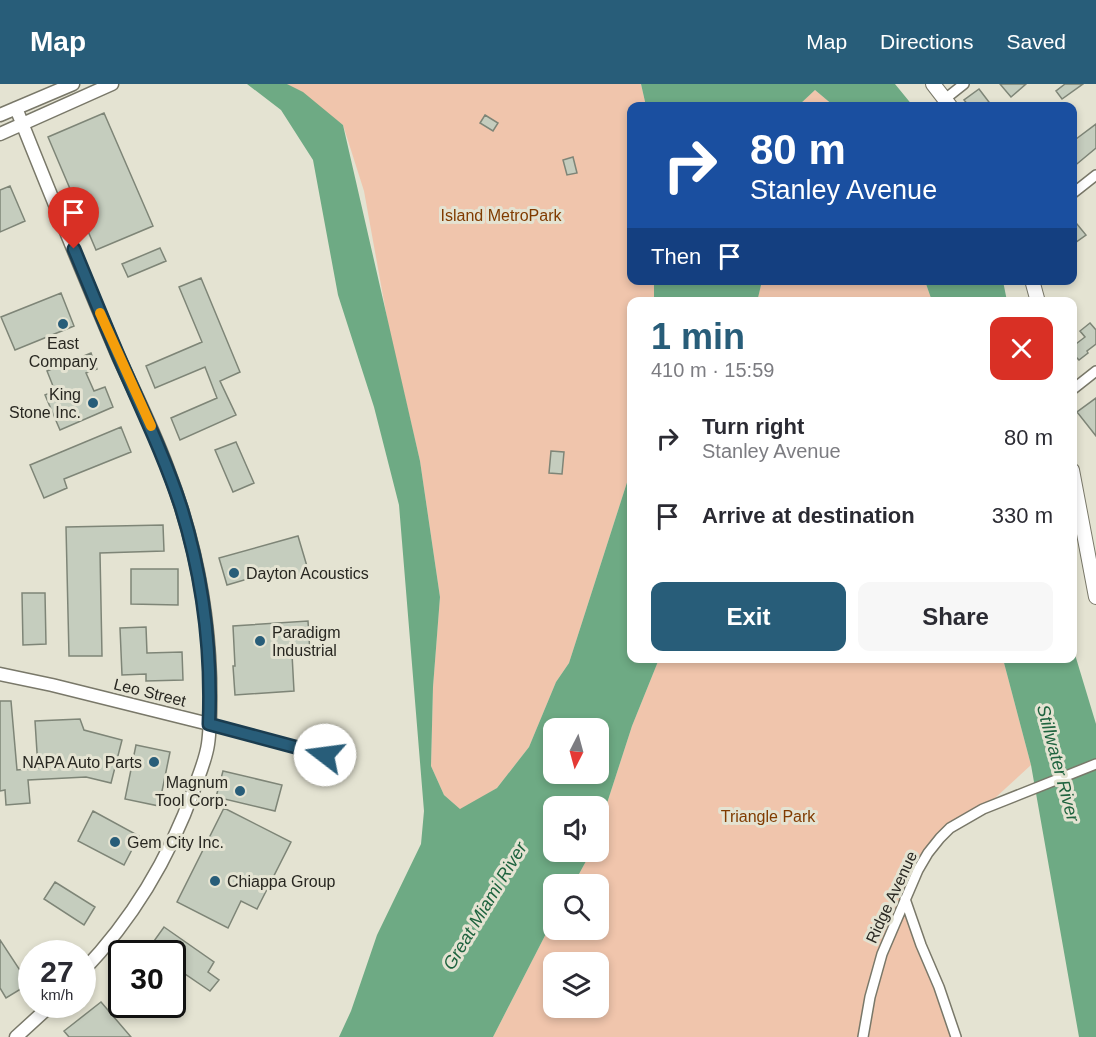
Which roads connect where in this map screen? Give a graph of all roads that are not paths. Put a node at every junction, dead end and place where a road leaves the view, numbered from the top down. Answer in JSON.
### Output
{"nodes":[{"id":1,"x":73,"y":84,"type":"edge"},
{"id":2,"x":112,"y":84,"type":"edge"},
{"id":3,"x":933,"y":84,"type":"edge"},
{"id":4,"x":964,"y":84,"type":"edge"},
{"id":5,"x":946,"y":102,"type":"edge"},
{"id":6,"x":948,"y":102,"type":"edge"},
{"id":7,"x":16,"y":108,"type":"junction"},
{"id":8,"x":0,"y":115,"type":"edge"},
{"id":9,"x":23,"y":124,"type":"junction"},
{"id":10,"x":0,"y":134,"type":"edge"},
{"id":11,"x":1096,"y":175,"type":"edge"},
{"id":12,"x":1077,"y":190,"type":"edge"},
{"id":13,"x":1096,"y":371,"type":"edge"},
{"id":14,"x":1077,"y":386,"type":"edge"},
{"id":15,"x":1077,"y":493,"type":"edge"},
{"id":16,"x":1094,"y":570,"type":"edge"},
{"id":17,"x":1096,"y":597,"type":"edge"},
{"id":18,"x":0,"y":674,"type":"edge"},
{"id":19,"x":209,"y":724,"type":"junction"},
{"id":20,"x":325,"y":755,"type":"dead end"},
{"id":21,"x":1096,"y":764,"type":"edge"},
{"id":22,"x":904,"y":899,"type":"junction"},
{"id":23,"x":96,"y":956,"type":"edge"},
{"id":24,"x":37,"y":1018,"type":"edge"},
{"id":25,"x":16,"y":1037,"type":"edge"},
{"id":26,"x":863,"y":1037,"type":"edge"},
{"id":27,"x":956,"y":1037,"type":"edge"}],
"edges":[{"from":1,"to":7,"type":"street"},
{"from":2,"to":9,"type":"street"},
{"from":3,"to":5,"type":"main road"},
{"from":4,"to":6,"type":"street"},
{"from":7,"to":8,"type":"street"},
{"from":7,"to":9,"type":"street"},
{"from":9,"to":10,"type":"street"},
{"from":9,"to":19,"type":"street"},
{"from":11,"to":12,"type":"street"},
{"from":13,"to":14,"type":"street"},
{"from":15,"to":16,"type":"main road"},
{"from":16,"to":17,"type":"main road"},
{"from":18,"to":19,"type":"street","name":"Leo Street"},
{"from":19,"to":20,"type":"street","name":"Leo Street"},
{"from":19,"to":23,"type":"street"},
{"from":21,"to":22,"type":"street","name":"Ridge Avenue"},
{"from":22,"to":26,"type":"street","name":"Ridge Avenue"},
{"from":22,"to":27,"type":"street"},
{"from":24,"to":25,"type":"street"}]}
